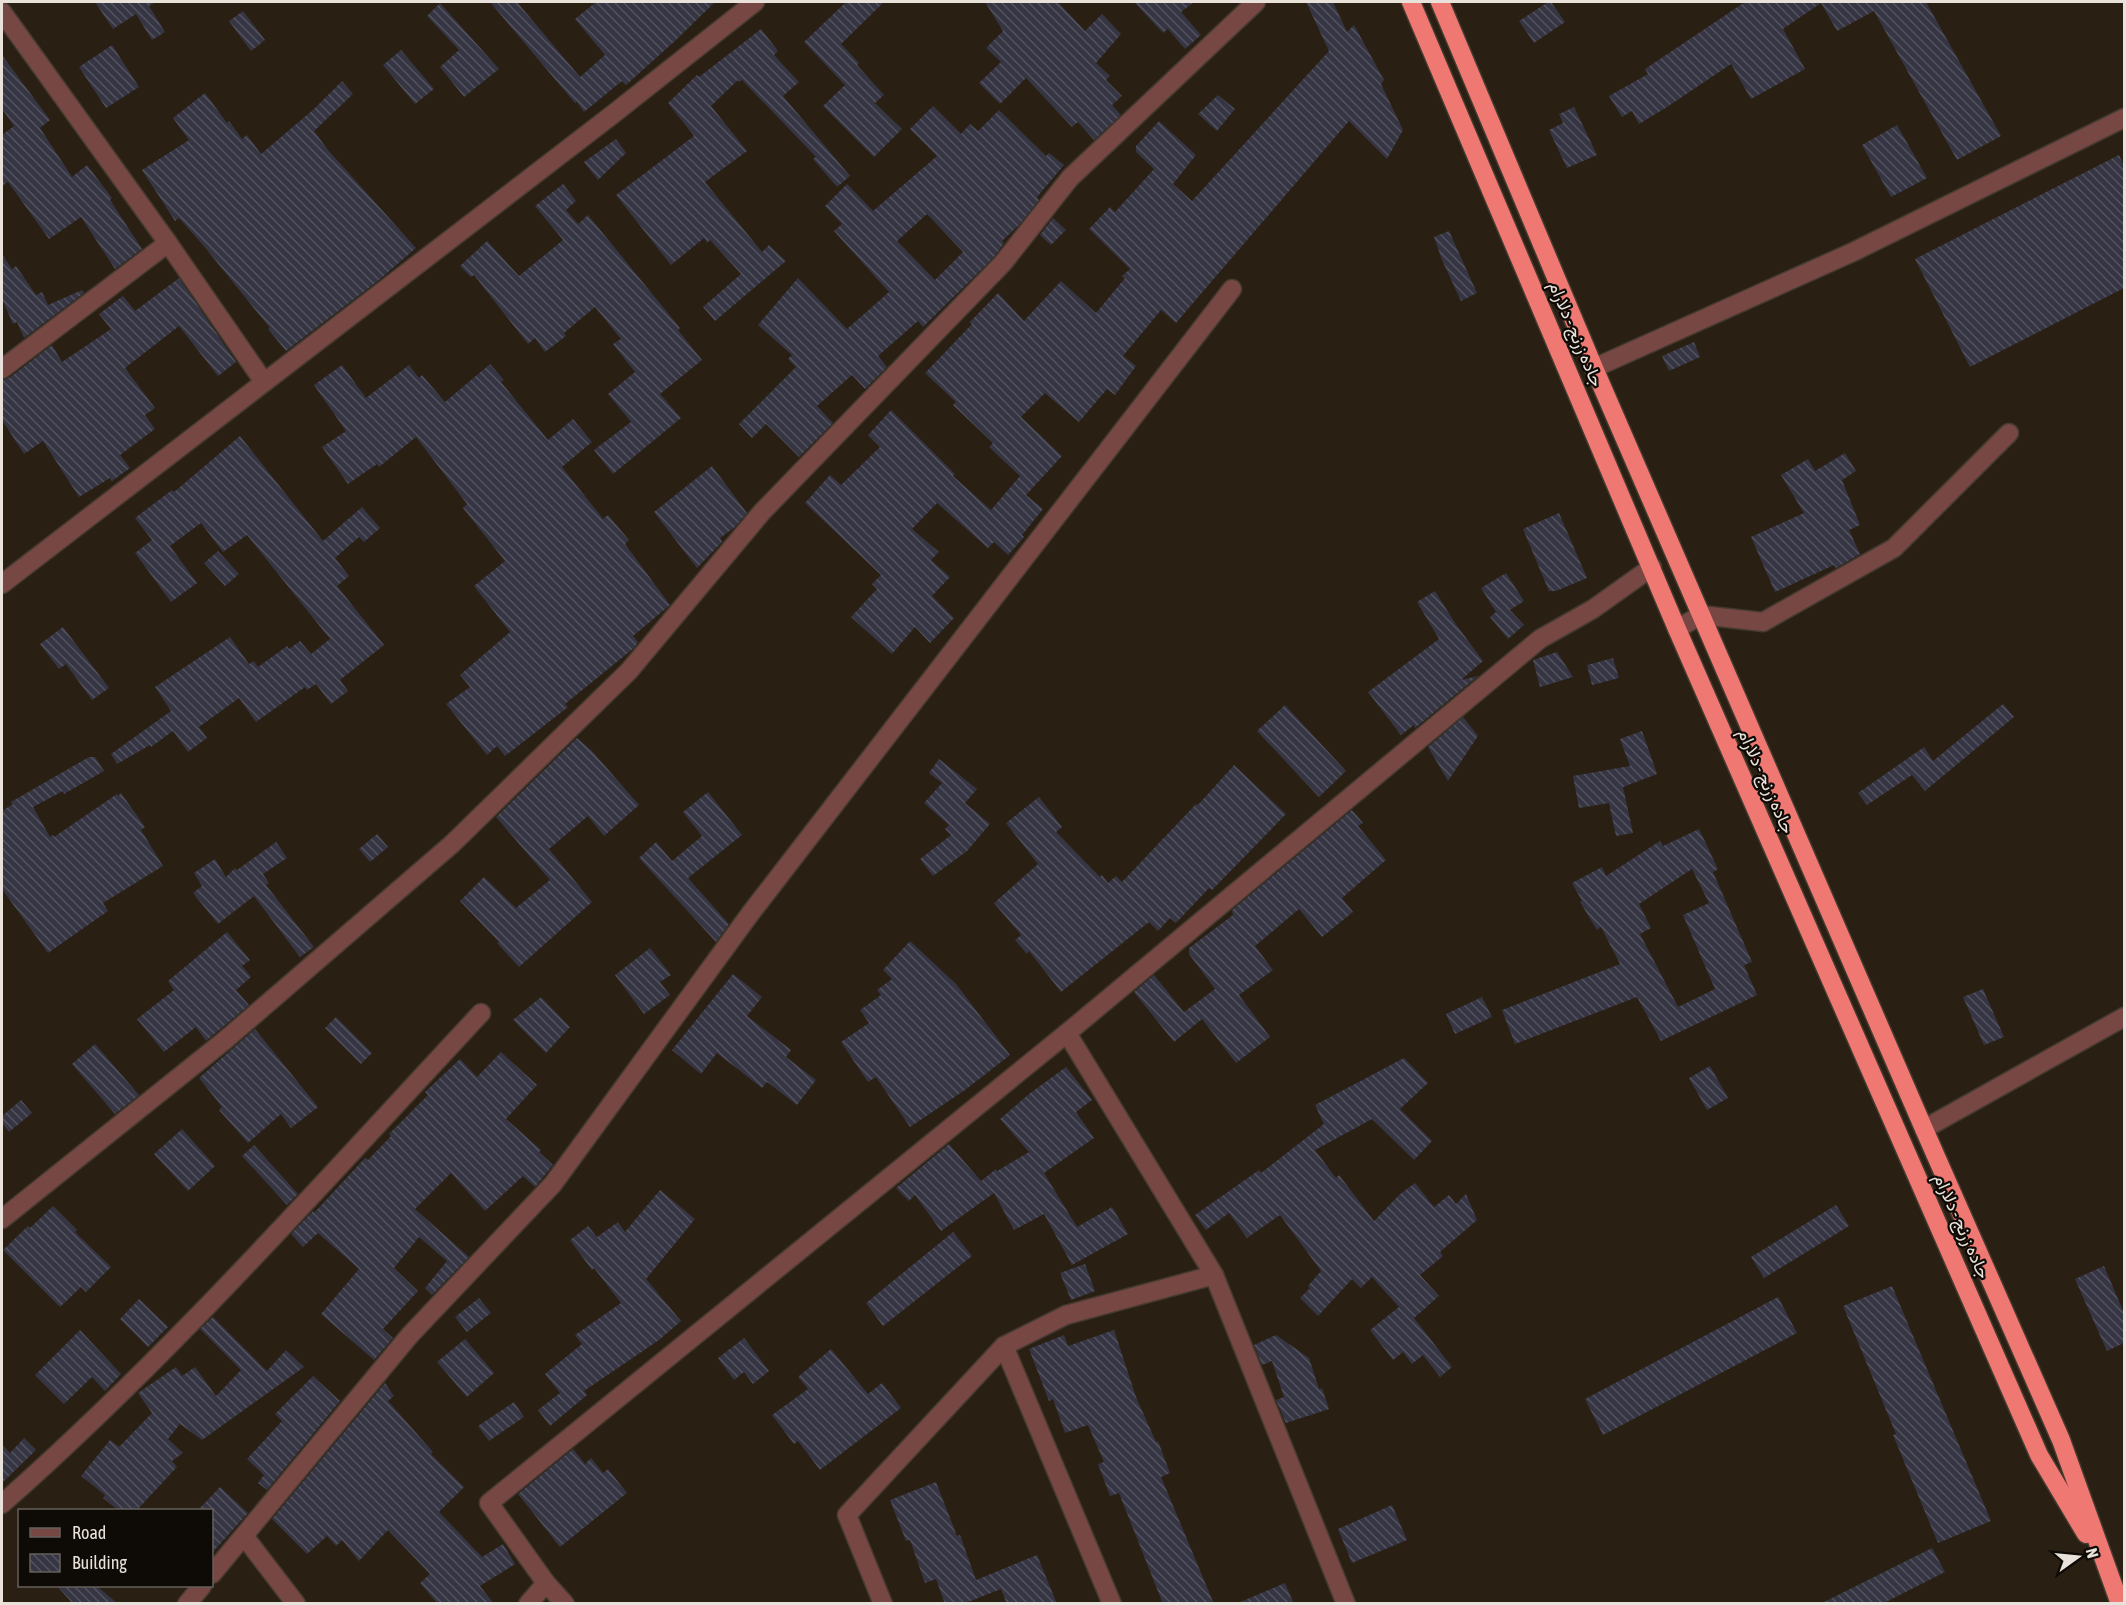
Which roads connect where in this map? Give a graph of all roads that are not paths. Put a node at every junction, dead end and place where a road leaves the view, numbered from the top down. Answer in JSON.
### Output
{"nodes":[{"id":1,"x":755,"y":2,"type":"edge"},
{"id":2,"x":1256,"y":2,"type":"edge"},
{"id":3,"x":1411,"y":2,"type":"edge"},
{"id":4,"x":1440,"y":2,"type":"edge"},
{"id":5,"x":2,"y":12,"type":"edge"},
{"id":6,"x":2124,"y":118,"type":"edge"},
{"id":7,"x":168,"y":243,"type":"junction"},
{"id":8,"x":1232,"y":289,"type":"dead end"},
{"id":9,"x":1594,"y":368,"type":"junction"},
{"id":10,"x":2,"y":369,"type":"edge"},
{"id":11,"x":264,"y":382,"type":"junction"},
{"id":12,"x":2009,"y":433,"type":"dead end"},
{"id":13,"x":1652,"y":567,"type":"junction"},
{"id":14,"x":2,"y":584,"type":"edge"},
{"id":15,"x":1701,"y":615,"type":"junction"},
{"id":16,"x":1677,"y":629,"type":"junction"},
{"id":17,"x":482,"y":1013,"type":"dead end"},
{"id":18,"x":2124,"y":1017,"type":"edge"},
{"id":19,"x":1067,"y":1033,"type":"junction"},
{"id":20,"x":1924,"y":1130,"type":"junction"},
{"id":21,"x":2,"y":1219,"type":"edge"},
{"id":22,"x":1214,"y":1275,"type":"junction"},
{"id":23,"x":1004,"y":1346,"type":"junction"},
{"id":24,"x":2,"y":1504,"type":"edge"},
{"id":25,"x":244,"y":1536,"type":"junction"},
{"id":26,"x":2106,"y":1567,"type":"junction"},
{"id":27,"x":213,"y":1573,"type":"edge"},
{"id":28,"x":546,"y":1583,"type":"junction"},
{"id":29,"x":201,"y":1587,"type":"edge"},
{"id":30,"x":187,"y":1604,"type":"edge"},
{"id":31,"x":296,"y":1604,"type":"edge"},
{"id":32,"x":528,"y":1604,"type":"edge"},
{"id":33,"x":565,"y":1604,"type":"edge"},
{"id":34,"x":884,"y":1604,"type":"edge"},
{"id":35,"x":1112,"y":1604,"type":"edge"},
{"id":36,"x":1346,"y":1604,"type":"edge"},
{"id":37,"x":2120,"y":1604,"type":"edge"}],
"edges":[{"from":1,"to":11,"type":"street"},
{"from":2,"to":21,"type":"street"},
{"from":3,"to":13,"type":"highway","name":"جاده زرنج - دلارام"},
{"from":4,"to":9,"type":"highway","name":"جاده زرنج - دلارام"},
{"from":5,"to":7,"type":"street"},
{"from":6,"to":9,"type":"street"},
{"from":7,"to":10,"type":"street"},
{"from":7,"to":11,"type":"street"},
{"from":8,"to":25,"type":"street"},
{"from":9,"to":15,"type":"highway","name":"جاده زرنج - دلارام"},
{"from":11,"to":14,"type":"street"},
{"from":12,"to":15,"type":"street"},
{"from":13,"to":16,"type":"highway","name":"جاده زرنج - دلارام"},
{"from":13,"to":19,"type":"street"},
{"from":15,"to":16,"type":"street"},
{"from":15,"to":20,"type":"highway","name":"جاده زرنج - دلارام"},
{"from":16,"to":26,"type":"highway","name":"جاده زرنج - دلارام"},
{"from":17,"to":24,"type":"street"},
{"from":18,"to":20,"type":"street"},
{"from":19,"to":22,"type":"street"},
{"from":19,"to":28,"type":"street"},
{"from":20,"to":26,"type":"highway","name":"جاده زرنج - دلارام"},
{"from":22,"to":23,"type":"street"},
{"from":22,"to":36,"type":"street"},
{"from":23,"to":34,"type":"street"},
{"from":23,"to":35,"type":"street"},
{"from":25,"to":27,"type":"street"},
{"from":25,"to":31,"type":"street"},
{"from":26,"to":37,"type":"highway","name":"جاده زرنج - دلارام"},
{"from":28,"to":32,"type":"street"},
{"from":28,"to":33,"type":"street"},
{"from":29,"to":30,"type":"street"}]}
